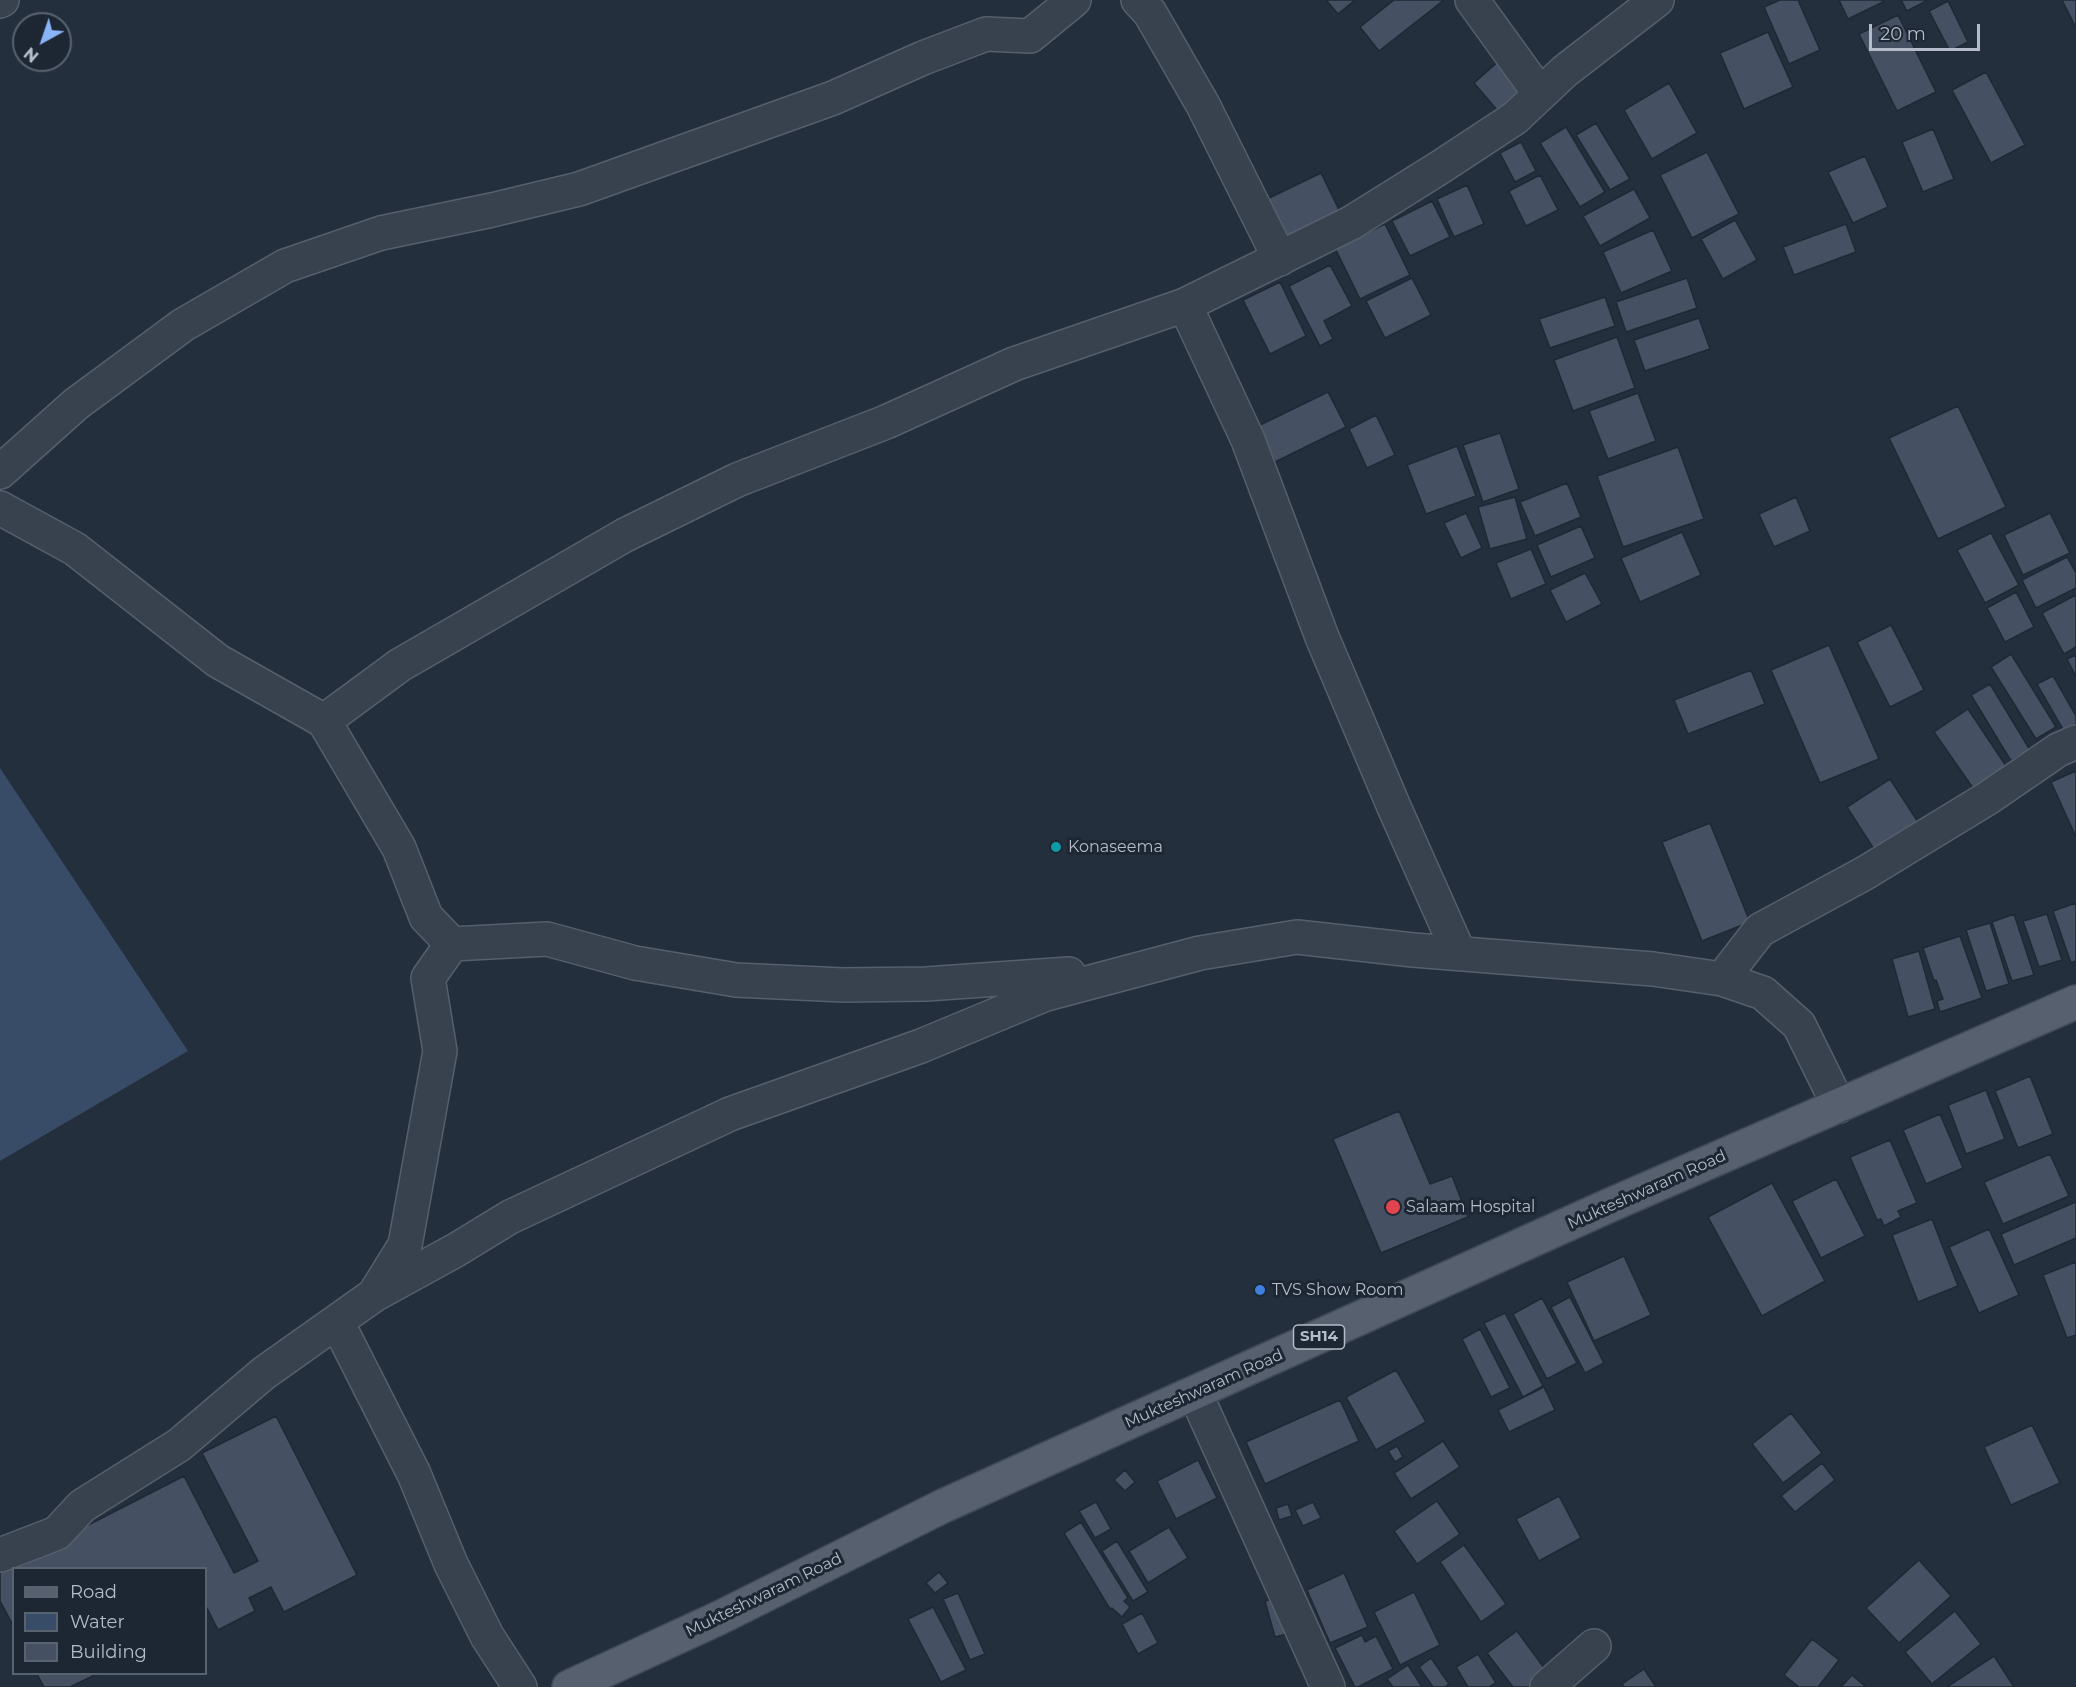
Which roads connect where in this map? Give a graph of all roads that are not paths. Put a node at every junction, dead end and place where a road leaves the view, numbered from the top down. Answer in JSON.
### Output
{"nodes":[{"id":1,"x":1074,"y":0,"type":"edge"},
{"id":2,"x":1138,"y":0,"type":"edge"},
{"id":3,"x":1472,"y":0,"type":"edge"},
{"id":4,"x":1657,"y":0,"type":"edge"},
{"id":5,"x":1540,"y":94,"type":"junction"},
{"id":6,"x":1280,"y":258,"type":"junction"},
{"id":7,"x":1185,"y":305,"type":"junction"},
{"id":8,"x":0,"y":472,"type":"edge"},
{"id":9,"x":0,"y":508,"type":"edge"},
{"id":10,"x":324,"y":721,"type":"junction"},
{"id":11,"x":2076,"y":742,"type":"edge"},
{"id":12,"x":452,"y":944,"type":"junction"},
{"id":13,"x":1459,"y":953,"type":"junction"},
{"id":14,"x":1131,"y":970,"type":"junction"},
{"id":15,"x":1722,"y":979,"type":"junction"},
{"id":16,"x":2076,"y":1002,"type":"edge"},
{"id":17,"x":1839,"y":1106,"type":"junction"},
{"id":18,"x":374,"y":1295,"type":"junction"},
{"id":19,"x":337,"y":1322,"type":"junction"},
{"id":20,"x":1195,"y":1393,"type":"junction"},
{"id":21,"x":0,"y":1555,"type":"edge"},
{"id":22,"x":1594,"y":1646,"type":"dead end"},
{"id":23,"x":520,"y":1687,"type":"edge"},
{"id":24,"x":569,"y":1687,"type":"edge"},
{"id":25,"x":1328,"y":1687,"type":"edge"},
{"id":26,"x":1547,"y":1687,"type":"edge"}],
"edges":[{"from":1,"to":8,"type":"street"},
{"from":2,"to":6,"type":"street"},
{"from":3,"to":5,"type":"street"},
{"from":4,"to":5,"type":"street"},
{"from":5,"to":6,"type":"street"},
{"from":6,"to":7,"type":"street"},
{"from":7,"to":10,"type":"street"},
{"from":7,"to":13,"type":"street"},
{"from":9,"to":10,"type":"street"},
{"from":10,"to":12,"type":"street"},
{"from":11,"to":15,"type":"street"},
{"from":12,"to":14,"type":"street"},
{"from":12,"to":18,"type":"street"},
{"from":13,"to":14,"type":"street"},
{"from":13,"to":15,"type":"street"},
{"from":14,"to":18,"type":"street"},
{"from":15,"to":17,"type":"street"},
{"from":16,"to":17,"type":"main road","name":"Mukteshwaram Road","number":"SH14"},
{"from":17,"to":20,"type":"main road","name":"Mukteshwaram Road","number":"SH14"},
{"from":18,"to":19,"type":"street"},
{"from":19,"to":21,"type":"street"},
{"from":19,"to":23,"type":"street"},
{"from":20,"to":24,"type":"main road","name":"Mukteshwaram Road","number":"SH14"},
{"from":20,"to":25,"type":"street"},
{"from":22,"to":26,"type":"street"}]}
